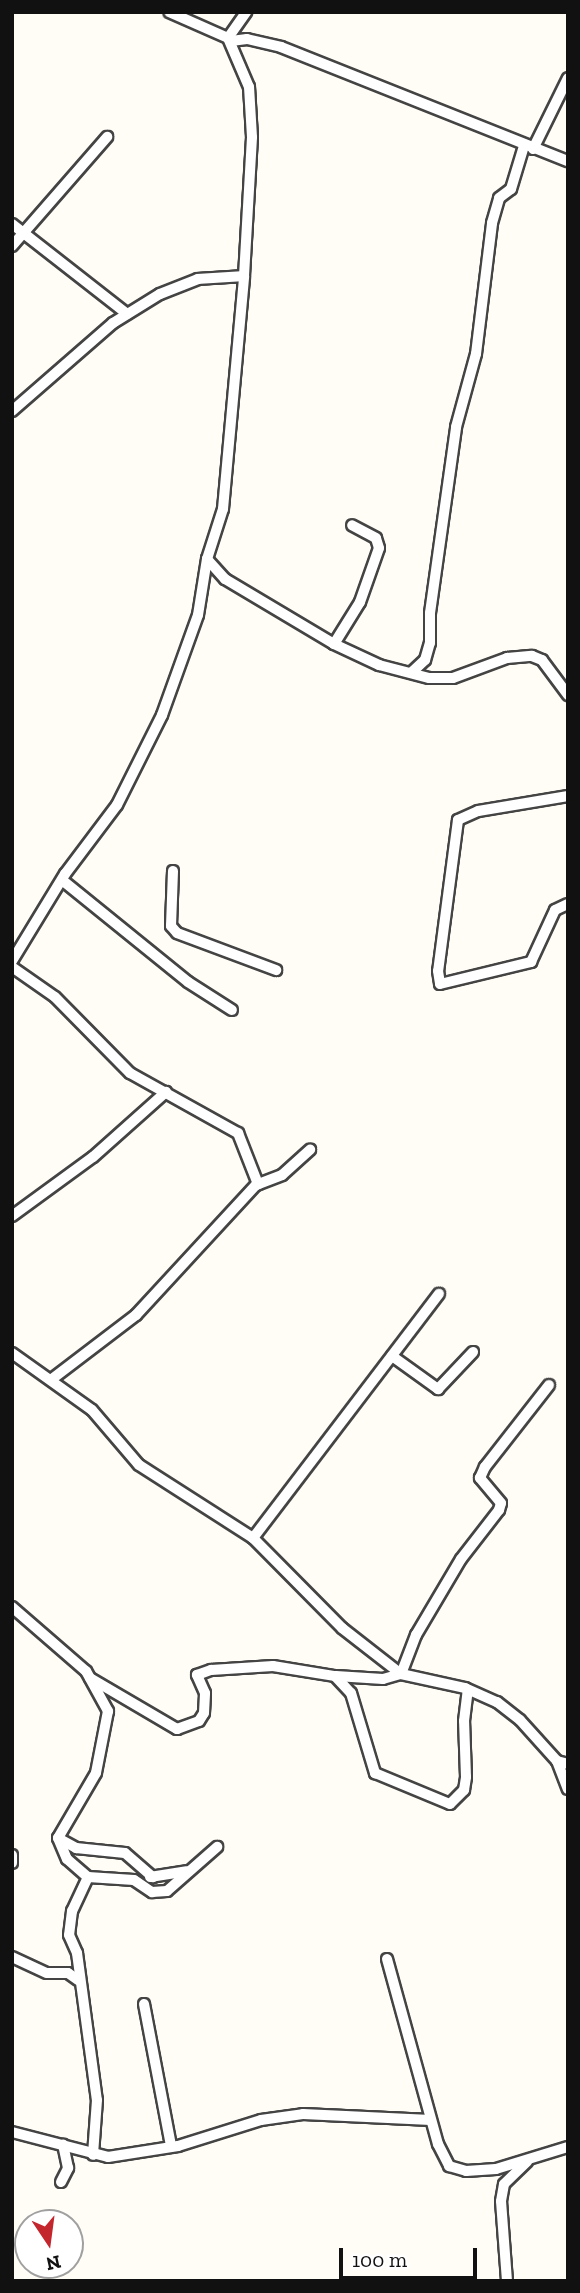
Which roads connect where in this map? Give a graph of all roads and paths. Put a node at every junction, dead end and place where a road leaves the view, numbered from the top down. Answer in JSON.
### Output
{"nodes":[{"id":1,"x":169,"y":12,"type":"edge"},
{"id":2,"x":246,"y":12,"type":"edge"},
{"id":3,"x":230,"y":40,"type":"junction"},
{"id":4,"x":568,"y":78,"type":"edge"},
{"id":5,"x":107,"y":137,"type":"dead end"},
{"id":6,"x":528,"y":147,"type":"junction"},
{"id":7,"x":568,"y":161,"type":"edge"},
{"id":8,"x":12,"y":224,"type":"edge"},
{"id":9,"x":23,"y":234,"type":"junction"},
{"id":10,"x":12,"y":246,"type":"edge"},
{"id":11,"x":244,"y":276,"type":"junction"},
{"id":12,"x":127,"y":314,"type":"junction"},
{"id":13,"x":12,"y":411,"type":"edge"},
{"id":14,"x":352,"y":525,"type":"dead end"},
{"id":15,"x":207,"y":559,"type":"junction"},
{"id":16,"x":334,"y":644,"type":"junction"},
{"id":17,"x":412,"y":672,"type":"junction"},
{"id":18,"x":568,"y":695,"type":"edge"},
{"id":19,"x":568,"y":796,"type":"edge"},
{"id":20,"x":173,"y":871,"type":"dead end"},
{"id":21,"x":62,"y":880,"type":"junction"},
{"id":22,"x":568,"y":904,"type":"edge"},
{"id":23,"x":12,"y":961,"type":"edge"},
{"id":24,"x":12,"y":967,"type":"edge"},
{"id":25,"x":276,"y":970,"type":"dead end"},
{"id":26,"x":232,"y":1010,"type":"dead end"},
{"id":27,"x":166,"y":1093,"type":"junction"},
{"id":28,"x":310,"y":1150,"type":"dead end"},
{"id":29,"x":258,"y":1184,"type":"junction"},
{"id":30,"x":12,"y":1216,"type":"edge"},
{"id":31,"x":439,"y":1294,"type":"dead end"},
{"id":32,"x":473,"y":1352,"type":"dead end"},
{"id":33,"x":12,"y":1353,"type":"edge"},
{"id":34,"x":392,"y":1356,"type":"junction"},
{"id":35,"x":52,"y":1379,"type":"junction"},
{"id":36,"x":550,"y":1385,"type":"dead end"},
{"id":37,"x":253,"y":1538,"type":"junction"},
{"id":38,"x":12,"y":1607,"type":"edge"},
{"id":39,"x":401,"y":1674,"type":"junction"},
{"id":40,"x":335,"y":1676,"type":"junction"},
{"id":41,"x":90,"y":1678,"type":"junction"},
{"id":42,"x":468,"y":1690,"type":"junction"},
{"id":43,"x":119,"y":1695,"type":"junction"},
{"id":44,"x":108,"y":1711,"type":"junction"},
{"id":45,"x":562,"y":1763,"type":"edge"},
{"id":46,"x":566,"y":1775,"type":"edge"},
{"id":47,"x":568,"y":1789,"type":"edge"},
{"id":48,"x":58,"y":1838,"type":"junction"},
{"id":49,"x":217,"y":1847,"type":"dead end"},
{"id":50,"x":12,"y":1855,"type":"edge"},
{"id":51,"x":12,"y":1863,"type":"edge"},
{"id":52,"x":187,"y":1871,"type":"junction"},
{"id":53,"x":88,"y":1877,"type":"junction"},
{"id":54,"x":153,"y":1877,"type":"junction"},
{"id":55,"x":134,"y":1880,"type":"junction"},
{"id":56,"x":12,"y":1957,"type":"edge"},
{"id":57,"x":387,"y":1959,"type":"dead end"},
{"id":58,"x":78,"y":1980,"type":"junction"},
{"id":59,"x":144,"y":2004,"type":"dead end"},
{"id":60,"x":431,"y":2120,"type":"junction"},
{"id":61,"x":12,"y":2132,"type":"edge"},
{"id":62,"x":63,"y":2145,"type":"junction"},
{"id":63,"x":171,"y":2145,"type":"junction"},
{"id":64,"x":568,"y":2147,"type":"edge"},
{"id":65,"x":93,"y":2154,"type":"junction"},
{"id":66,"x":528,"y":2162,"type":"junction"},
{"id":67,"x":61,"y":2182,"type":"dead end"},
{"id":68,"x":507,"y":2281,"type":"edge"}],
"edges":[{"from":1,"to":3,"type":"street"},
{"from":2,"to":3,"type":"street"},
{"from":3,"to":6,"type":"street"},
{"from":3,"to":11,"type":"street"},
{"from":4,"to":6,"type":"street"},
{"from":5,"to":9,"type":"street"},
{"from":6,"to":7,"type":"street"},
{"from":6,"to":17,"type":"street"},
{"from":8,"to":9,"type":"street"},
{"from":9,"to":10,"type":"street"},
{"from":9,"to":12,"type":"street"},
{"from":11,"to":12,"type":"street"},
{"from":11,"to":15,"type":"street"},
{"from":12,"to":13,"type":"street"},
{"from":14,"to":16,"type":"street"},
{"from":15,"to":16,"type":"street"},
{"from":15,"to":21,"type":"street"},
{"from":16,"to":17,"type":"street"},
{"from":17,"to":18,"type":"street"},
{"from":19,"to":22,"type":"street"},
{"from":20,"to":25,"type":"street"},
{"from":21,"to":23,"type":"street"},
{"from":21,"to":26,"type":"street"},
{"from":24,"to":27,"type":"street"},
{"from":27,"to":29,"type":"street"},
{"from":27,"to":30,"type":"street"},
{"from":28,"to":29,"type":"street"},
{"from":29,"to":35,"type":"street"},
{"from":31,"to":34,"type":"street"},
{"from":32,"to":34,"type":"street"},
{"from":33,"to":35,"type":"street"},
{"from":34,"to":37,"type":"street"},
{"from":35,"to":37,"type":"street"},
{"from":36,"to":39,"type":"street"},
{"from":37,"to":39,"type":"street"},
{"from":38,"to":41,"type":"street"},
{"from":39,"to":40,"type":"street"},
{"from":39,"to":42,"type":"street"},
{"from":40,"to":42,"type":"street"},
{"from":40,"to":43,"type":"street"},
{"from":41,"to":43,"type":"street"},
{"from":41,"to":44,"type":"street"},
{"from":42,"to":45,"type":"street"},
{"from":43,"to":44,"type":"street"},
{"from":44,"to":48,"type":"street"},
{"from":45,"to":46,"type":"street"},
{"from":46,"to":47,"type":"street"},
{"from":48,"to":53,"type":"street"},
{"from":48,"to":54,"type":"street"},
{"from":49,"to":52,"type":"street"},
{"from":50,"to":51,"type":"street"},
{"from":52,"to":54,"type":"street"},
{"from":52,"to":55,"type":"street"},
{"from":53,"to":55,"type":"street"},
{"from":53,"to":58,"type":"street"},
{"from":54,"to":55,"type":"street"},
{"from":56,"to":58,"type":"street"},
{"from":57,"to":60,"type":"street"},
{"from":58,"to":65,"type":"street"},
{"from":59,"to":63,"type":"street"},
{"from":60,"to":63,"type":"street"},
{"from":60,"to":66,"type":"street"},
{"from":61,"to":62,"type":"street"},
{"from":62,"to":65,"type":"street"},
{"from":62,"to":67,"type":"street"},
{"from":63,"to":65,"type":"street"},
{"from":64,"to":66,"type":"street"},
{"from":66,"to":68,"type":"street"}]}
